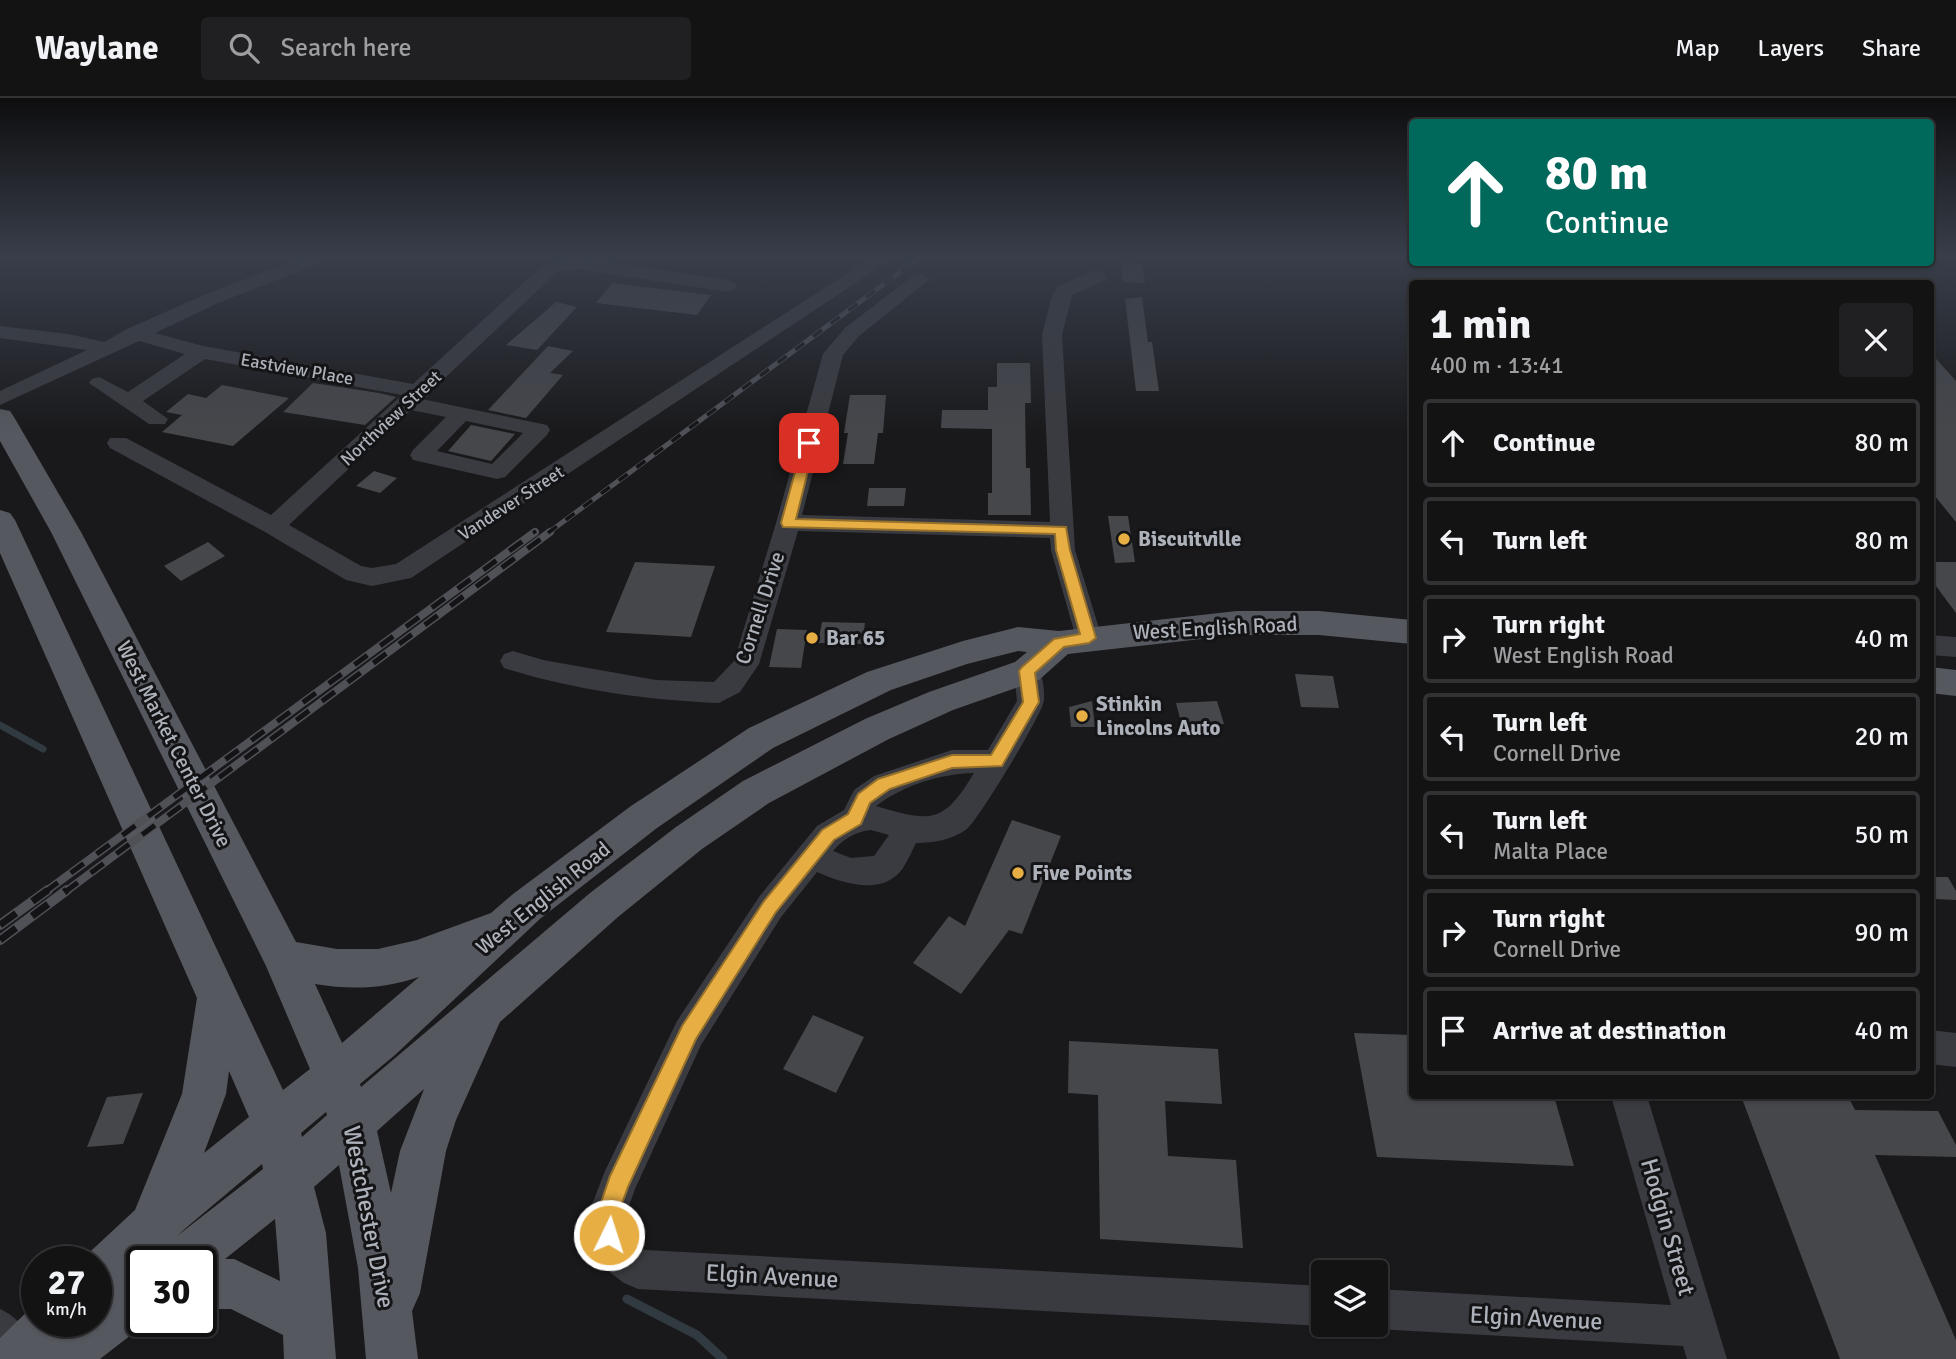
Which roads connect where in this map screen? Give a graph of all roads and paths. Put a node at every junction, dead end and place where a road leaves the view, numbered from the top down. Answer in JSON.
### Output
{"nodes":[{"id":1,"x":171,"y":317,"type":"edge"},
{"id":2,"x":499,"y":317,"type":"edge"},
{"id":3,"x":794,"y":317,"type":"edge"},
{"id":4,"x":872,"y":317,"type":"edge"},
{"id":5,"x":1058,"y":317,"type":"edge"},
{"id":6,"x":0,"y":332,"type":"edge"},
{"id":7,"x":134,"y":333,"type":"junction"},
{"id":8,"x":104,"y":348,"type":"junction"},
{"id":9,"x":201,"y":352,"type":"junction"},
{"id":10,"x":99,"y":383,"type":"dead end"},
{"id":11,"x":415,"y":397,"type":"junction"},
{"id":12,"x":0,"y":398,"type":"edge"},
{"id":13,"x":128,"y":401,"type":"junction"},
{"id":14,"x":461,"y":414,"type":"dead end"},
{"id":15,"x":0,"y":417,"type":"edge"},
{"id":16,"x":157,"y":419,"type":"dead end"},
{"id":17,"x":118,"y":443,"type":"dead end"},
{"id":18,"x":0,"y":520,"type":"edge"},
{"id":19,"x":788,"y":523,"type":"junction"},
{"id":20,"x":274,"y":526,"type":"junction"},
{"id":21,"x":1062,"y":530,"type":"junction"},
{"id":22,"x":1409,"y":632,"type":"edge"},
{"id":23,"x":1074,"y":640,"type":"junction"},
{"id":24,"x":1934,"y":645,"type":"edge"},
{"id":25,"x":1956,"y":647,"type":"edge"},
{"id":26,"x":513,"y":661,"type":"dead end"},
{"id":27,"x":1027,"y":671,"type":"junction"},
{"id":28,"x":1934,"y":680,"type":"edge"},
{"id":29,"x":1956,"y":683,"type":"edge"},
{"id":30,"x":996,"y":761,"type":"junction"},
{"id":31,"x":855,"y":819,"type":"junction"},
{"id":32,"x":908,"y":828,"type":"junction"},
{"id":33,"x":811,"y":856,"type":"junction"},
{"id":34,"x":512,"y":920,"type":"junction"},
{"id":35,"x":283,"y":958,"type":"junction"},
{"id":36,"x":218,"y":995,"type":"junction"},
{"id":37,"x":484,"y":1011,"type":"junction"},
{"id":38,"x":1934,"y":1047,"type":"edge"},
{"id":39,"x":1956,"y":1050,"type":"edge"},
{"id":40,"x":335,"y":1077,"type":"junction"},
{"id":41,"x":1630,"y":1099,"type":"edge"},
{"id":42,"x":353,"y":1124,"type":"junction"},
{"id":43,"x":276,"y":1125,"type":"junction"},
{"id":44,"x":289,"y":1178,"type":"junction"},
{"id":45,"x":153,"y":1227,"type":"junction"},
{"id":46,"x":146,"y":1246,"type":"edge"},
{"id":47,"x":203,"y":1246,"type":"edge"},
{"id":48,"x":217,"y":1284,"type":"edge"},
{"id":49,"x":126,"y":1295,"type":"edge"},
{"id":50,"x":1311,"y":1305,"type":"edge"},
{"id":51,"x":1388,"y":1310,"type":"edge"},
{"id":52,"x":36,"y":1337,"type":"edge"},
{"id":53,"x":309,"y":1340,"type":"edge"},
{"id":54,"x":391,"y":1343,"type":"edge"},
{"id":55,"x":1702,"y":1343,"type":"edge"},
{"id":56,"x":22,"y":1351,"type":"edge"}],
"edges":[{"from":1,"to":7,"type":"street"},
{"from":2,"to":11,"type":"street","name":"Northview Street"},
{"from":3,"to":20,"type":"street","name":"Vandever Street"},
{"from":4,"to":19,"type":"street","name":"Cornell Drive"},
{"from":5,"to":21,"type":"street"},
{"from":6,"to":8,"type":"street"},
{"from":7,"to":8,"type":"street"},
{"from":7,"to":9,"type":"street","name":"Eastview Place"},
{"from":8,"to":12,"type":"street"},
{"from":9,"to":11,"type":"street","name":"Eastview Place"},
{"from":9,"to":13,"type":"street"},
{"from":10,"to":13,"type":"street"},
{"from":11,"to":14,"type":"street","name":"Eastview Place"},
{"from":11,"to":20,"type":"street","name":"Northview Street"},
{"from":13,"to":16,"type":"street"},
{"from":15,"to":35,"type":"main road","name":"West Market Center Drive"},
{"from":17,"to":20,"type":"street","name":"Vandever Street"},
{"from":18,"to":36,"type":"main road"},
{"from":19,"to":21,"type":"street"},
{"from":19,"to":26,"type":"street","name":"Cornell Drive"},
{"from":21,"to":23,"type":"street"},
{"from":22,"to":23,"type":"main road","name":"West English Road"},
{"from":23,"to":27,"type":"main road","name":"West English Road"},
{"from":23,"to":34,"type":"main road","name":"West English Road"},
{"from":24,"to":25,"type":"street"},
{"from":27,"to":30,"type":"street"},
{"from":27,"to":37,"type":"main road","name":"West English Road"},
{"from":28,"to":29,"type":"main road"},
{"from":30,"to":31,"type":"street"},
{"from":30,"to":32,"type":"street"},
{"from":31,"to":32,"type":"street"},
{"from":31,"to":33,"type":"street","name":"Elgin Avenue"},
{"from":32,"to":33,"type":"street"},
{"from":33,"to":50,"type":"street","name":"Elgin Avenue"},
{"from":34,"to":35,"type":"main road"},
{"from":34,"to":40,"type":"main road","name":"West English Road"},
{"from":35,"to":40,"type":"main road","name":"West Market Center Drive"},
{"from":36,"to":43,"type":"main road"},
{"from":36,"to":45,"type":"main road"},
{"from":37,"to":42,"type":"main road","name":"West English Road"},
{"from":37,"to":54,"type":"main road"},
{"from":38,"to":39,"type":"street"},
{"from":40,"to":42,"type":"main road","name":"Westchester Drive"},
{"from":40,"to":43,"type":"main road","name":"West English Road"},
{"from":41,"to":55,"type":"street","name":"Hodgin Street"},
{"from":42,"to":44,"type":"main road","name":"West English Road"},
{"from":42,"to":54,"type":"main road","name":"Westchester Drive"},
{"from":43,"to":44,"type":"main road"},
{"from":43,"to":45,"type":"main road","name":"West English Road"},
{"from":44,"to":47,"type":"main road","name":"West English Road"},
{"from":44,"to":53,"type":"main road"},
{"from":45,"to":46,"type":"main road","name":"West English Road"},
{"from":48,"to":53,"type":"main road"},
{"from":49,"to":56,"type":"main road","name":"West English Road"},
{"from":51,"to":55,"type":"street","name":"Elgin Avenue"},
{"from":52,"to":56,"type":"main road","name":"West English Road"}]}
